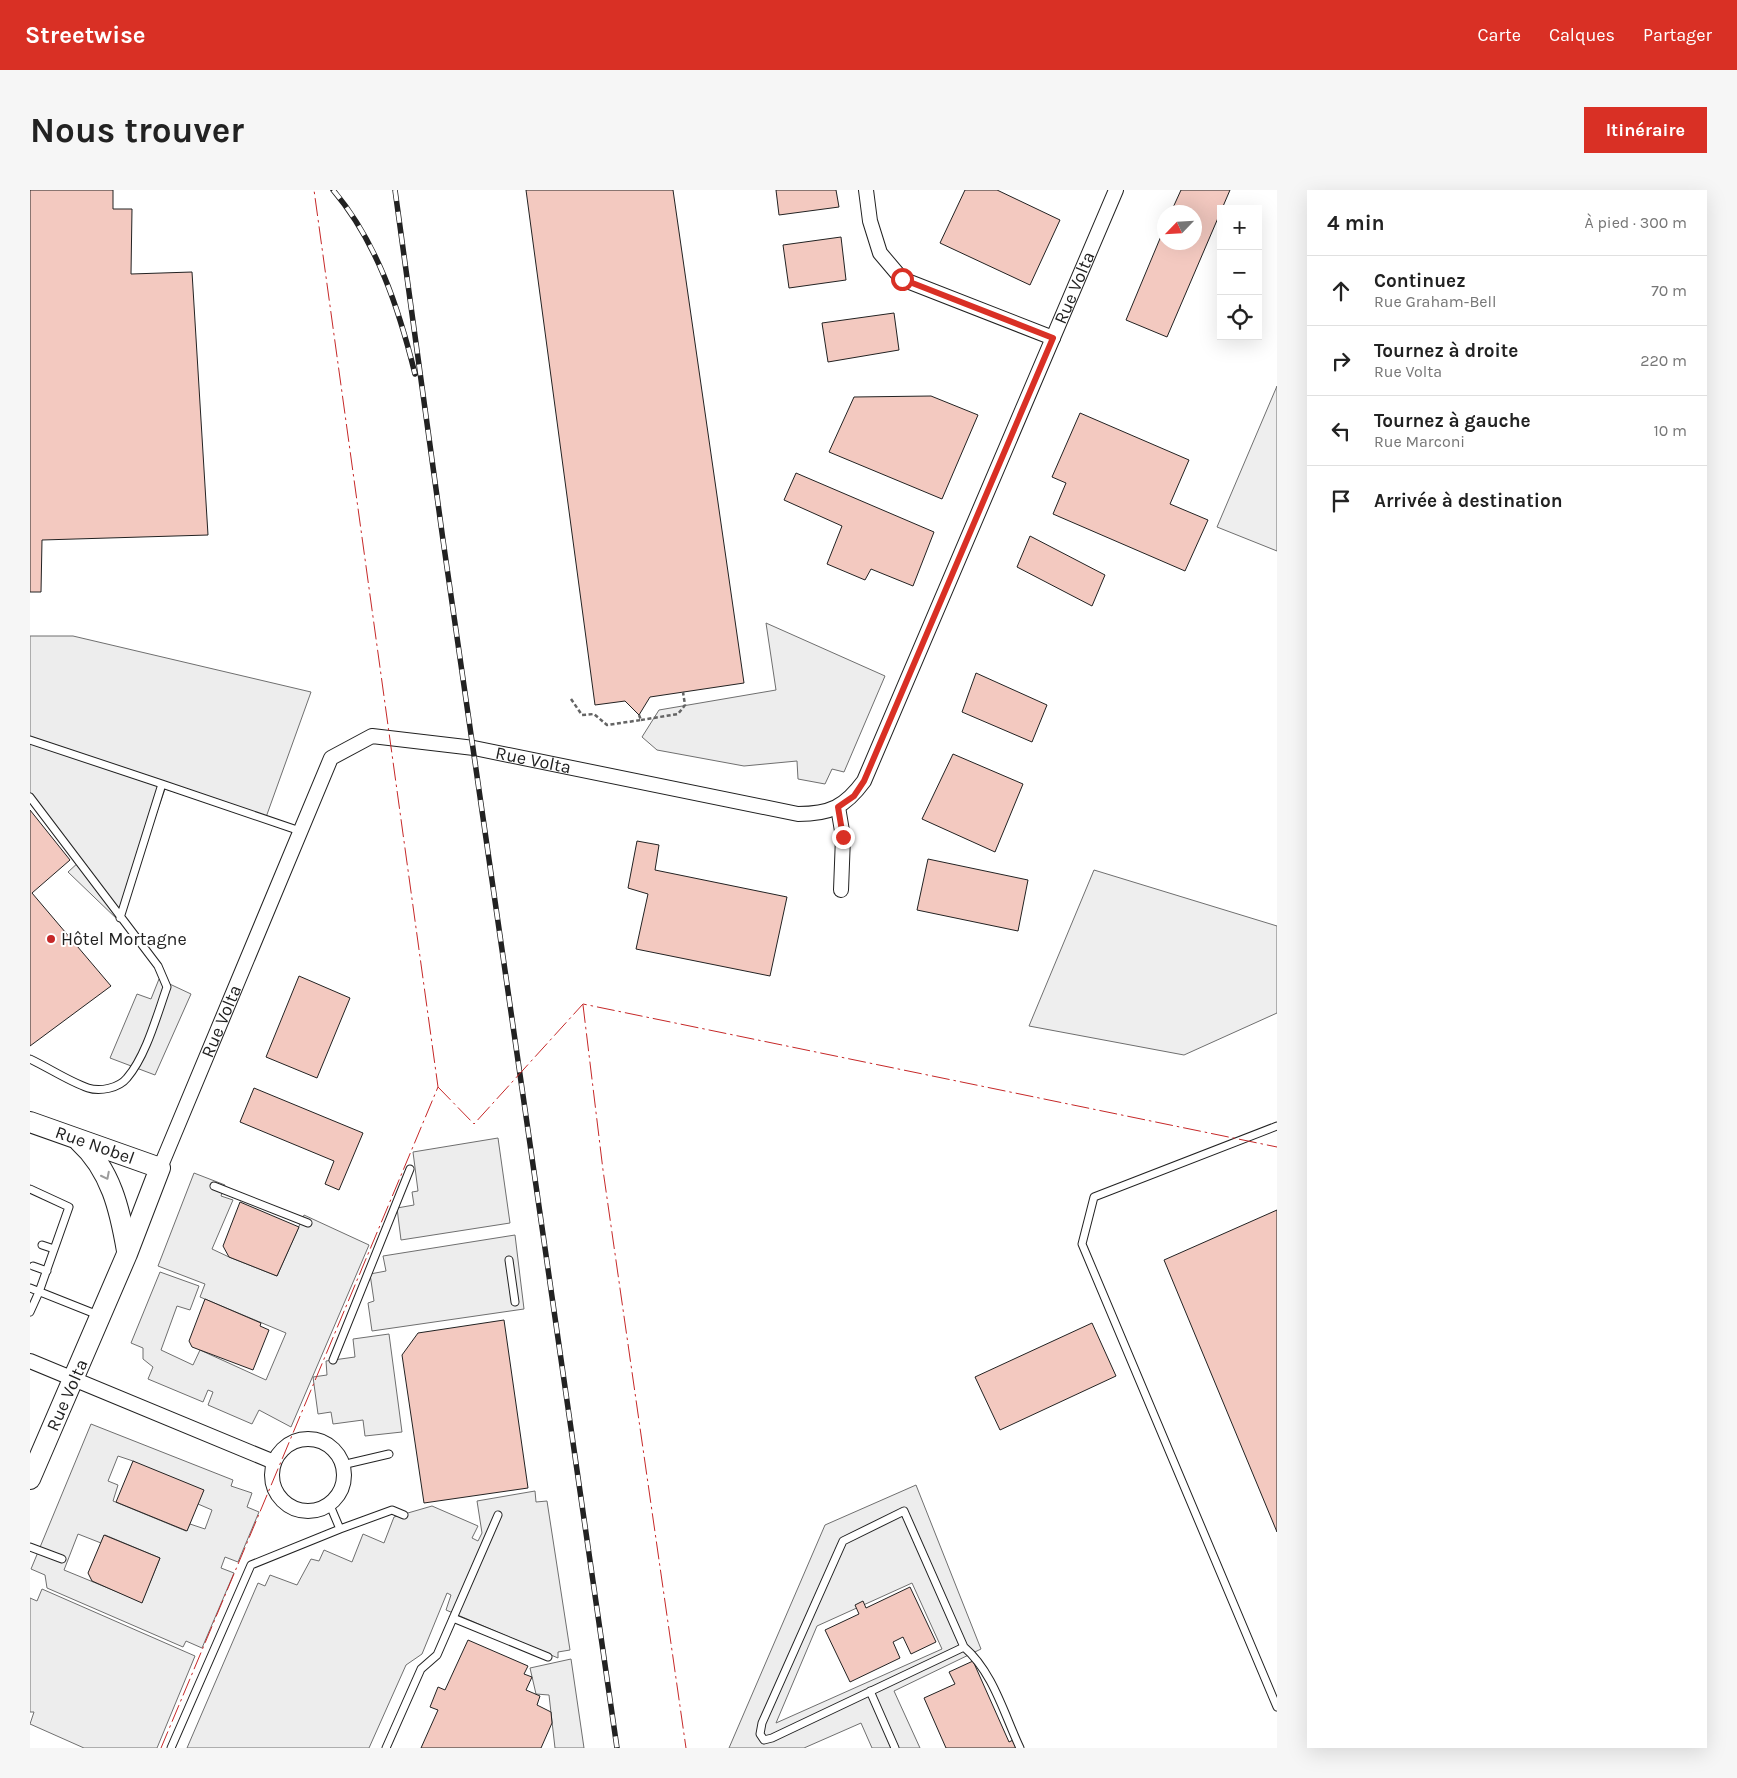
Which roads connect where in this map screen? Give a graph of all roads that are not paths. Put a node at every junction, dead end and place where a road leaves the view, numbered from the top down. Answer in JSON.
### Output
{"nodes":[{"id":1,"x":866,"y":190,"type":"edge"},
{"id":2,"x":1116,"y":190,"type":"edge"},
{"id":3,"x":1053,"y":338,"type":"junction"},
{"id":4,"x":30,"y":740,"type":"edge"},
{"id":5,"x":162,"y":784,"type":"junction"},
{"id":6,"x":30,"y":797,"type":"edge"},
{"id":7,"x":838,"y":807,"type":"junction"},
{"id":8,"x":300,"y":831,"type":"junction"},
{"id":9,"x":841,"y":890,"type":"dead end"},
{"id":10,"x":120,"y":918,"type":"junction"},
{"id":11,"x":30,"y":1058,"type":"edge"},
{"id":12,"x":30,"y":1122,"type":"edge"},
{"id":13,"x":1277,"y":1126,"type":"edge"},
{"id":14,"x":76,"y":1138,"type":"junction"},
{"id":15,"x":160,"y":1168,"type":"junction"},
{"id":16,"x":410,"y":1169,"type":"dead end"},
{"id":17,"x":214,"y":1186,"type":"dead end"},
{"id":18,"x":30,"y":1189,"type":"edge"},
{"id":19,"x":308,"y":1223,"type":"dead end"},
{"id":20,"x":42,"y":1244,"type":"dead end"},
{"id":21,"x":54,"y":1250,"type":"junction"},
{"id":22,"x":127,"y":1254,"type":"junction"},
{"id":23,"x":509,"y":1260,"type":"dead end"},
{"id":24,"x":33,"y":1266,"type":"dead end"},
{"id":25,"x":47,"y":1271,"type":"junction"},
{"id":26,"x":30,"y":1288,"type":"edge"},
{"id":27,"x":39,"y":1292,"type":"junction"},
{"id":28,"x":515,"y":1302,"type":"dead end"},
{"id":29,"x":30,"y":1312,"type":"edge"},
{"id":30,"x":101,"y":1316,"type":"junction"},
{"id":31,"x":333,"y":1360,"type":"dead end"},
{"id":32,"x":30,"y":1361,"type":"edge"},
{"id":33,"x":74,"y":1380,"type":"junction"},
{"id":34,"x":389,"y":1454,"type":"dead end"},
{"id":35,"x":274,"y":1462,"type":"junction"},
{"id":36,"x":342,"y":1465,"type":"junction"},
{"id":37,"x":30,"y":1479,"type":"edge"},
{"id":38,"x":329,"y":1503,"type":"junction"},
{"id":39,"x":404,"y":1515,"type":"dead end"},
{"id":40,"x":498,"y":1515,"type":"dead end"},
{"id":41,"x":340,"y":1529,"type":"junction"},
{"id":42,"x":30,"y":1547,"type":"edge"},
{"id":43,"x":62,"y":1559,"type":"dead end"},
{"id":44,"x":453,"y":1618,"type":"junction"},
{"id":45,"x":964,"y":1648,"type":"junction"},
{"id":46,"x":548,"y":1657,"type":"dead end"},
{"id":47,"x":870,"y":1691,"type":"junction"},
{"id":48,"x":1277,"y":1707,"type":"edge"},
{"id":49,"x":171,"y":1748,"type":"edge"},
{"id":50,"x":386,"y":1748,"type":"edge"},
{"id":51,"x":895,"y":1748,"type":"edge"},
{"id":52,"x":1020,"y":1748,"type":"edge"}],
"edges":[{"from":1,"to":3,"type":"street"},
{"from":2,"to":3,"type":"street","name":"Rue Volta"},
{"from":3,"to":7,"type":"street","name":"Rue Volta"},
{"from":4,"to":5,"type":"lane"},
{"from":5,"to":8,"type":"lane"},
{"from":5,"to":10,"type":"lane"},
{"from":6,"to":10,"type":"lane"},
{"from":7,"to":8,"type":"street","name":"Rue Volta"},
{"from":7,"to":9,"type":"street"},
{"from":8,"to":15,"type":"street","name":"Rue Volta"},
{"from":10,"to":11,"type":"lane"},
{"from":12,"to":14,"type":"street","name":"Rue Nobel"},
{"from":13,"to":48,"type":"lane"},
{"from":14,"to":15,"type":"street","name":"Rue Nobel"},
{"from":14,"to":22,"type":"street","one_way":true},
{"from":15,"to":22,"type":"street","name":"Rue Volta"},
{"from":16,"to":31,"type":"lane"},
{"from":17,"to":19,"type":"lane"},
{"from":18,"to":21,"type":"lane"},
{"from":20,"to":21,"type":"lane"},
{"from":21,"to":25,"type":"lane"},
{"from":22,"to":30,"type":"street","name":"Rue Volta"},
{"from":23,"to":28,"type":"lane"},
{"from":24,"to":25,"type":"lane"},
{"from":25,"to":27,"type":"lane"},
{"from":26,"to":27,"type":"lane"},
{"from":27,"to":29,"type":"lane"},
{"from":27,"to":30,"type":"lane"},
{"from":30,"to":33,"type":"street","name":"Rue Volta"},
{"from":32,"to":33,"type":"street"},
{"from":33,"to":35,"type":"street"},
{"from":33,"to":37,"type":"street","name":"Rue Volta"},
{"from":34,"to":36,"type":"lane"},
{"from":35,"to":36,"type":"street"},
{"from":35,"to":38,"type":"street"},
{"from":36,"to":38,"type":"street"},
{"from":38,"to":41,"type":"lane"},
{"from":39,"to":41,"type":"lane"},
{"from":40,"to":44,"type":"lane"},
{"from":41,"to":49,"type":"lane"},
{"from":42,"to":43,"type":"lane"},
{"from":44,"to":46,"type":"lane"},
{"from":44,"to":50,"type":"lane"},
{"from":45,"to":47,"type":"lane"},
{"from":45,"to":47,"type":"lane"},
{"from":45,"to":52,"type":"lane"},
{"from":47,"to":51,"type":"lane"}]}
